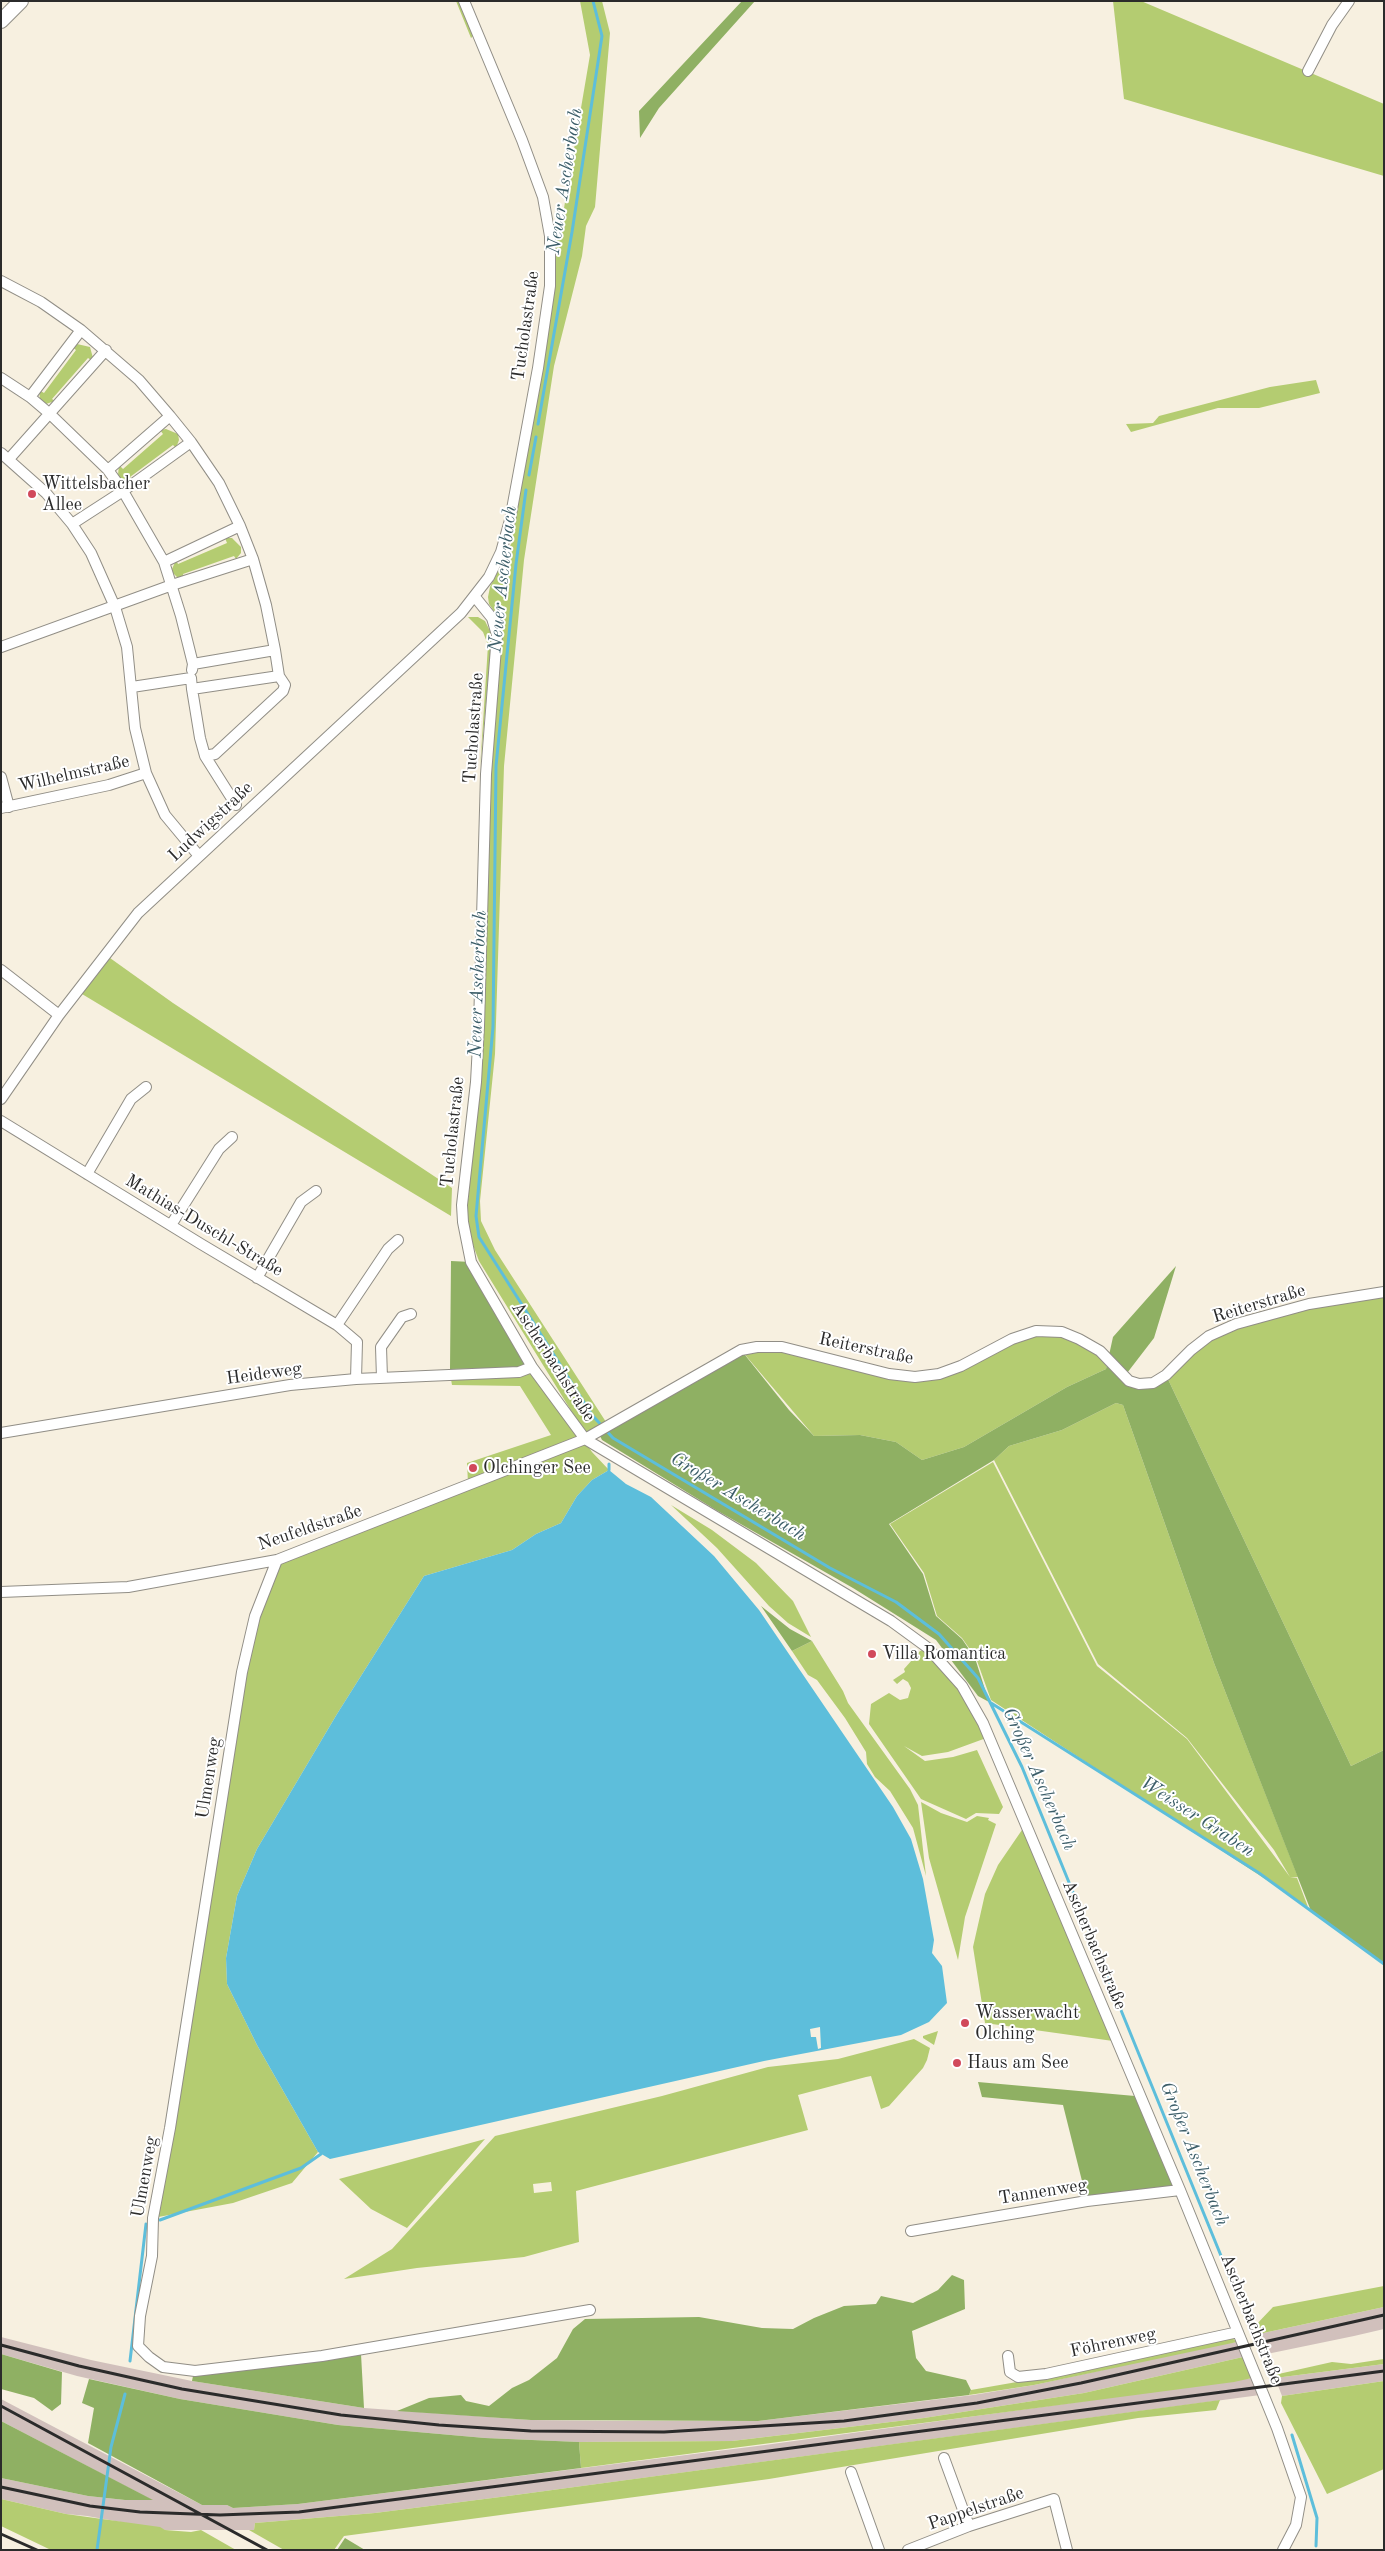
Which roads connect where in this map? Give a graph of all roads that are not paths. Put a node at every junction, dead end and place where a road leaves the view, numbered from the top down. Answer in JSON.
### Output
{"nodes":[{"id":1,"x":22,"y":1,"type":"edge"},
{"id":2,"x":464,"y":1,"type":"edge"},
{"id":3,"x":1349,"y":1,"type":"edge"},
{"id":4,"x":1,"y":21,"type":"edge"},
{"id":5,"x":1308,"y":71,"type":"dead end"},
{"id":6,"x":1,"y":281,"type":"edge"},
{"id":7,"x":81,"y":330,"type":"junction"},
{"id":8,"x":106,"y":350,"type":"junction"},
{"id":9,"x":1,"y":378,"type":"edge"},
{"id":10,"x":30,"y":397,"type":"junction"},
{"id":11,"x":50,"y":414,"type":"junction"},
{"id":12,"x":170,"y":416,"type":"junction"},
{"id":13,"x":191,"y":442,"type":"junction"},
{"id":14,"x":5,"y":456,"type":"edge"},
{"id":15,"x":108,"y":470,"type":"junction"},
{"id":16,"x":122,"y":491,"type":"junction"},
{"id":17,"x":72,"y":524,"type":"junction"},
{"id":18,"x":240,"y":526,"type":"junction"},
{"id":19,"x":253,"y":559,"type":"junction"},
{"id":20,"x":164,"y":562,"type":"junction"},
{"id":21,"x":172,"y":585,"type":"junction"},
{"id":22,"x":475,"y":597,"type":"junction"},
{"id":23,"x":115,"y":607,"type":"junction"},
{"id":24,"x":1,"y":647,"type":"edge"},
{"id":25,"x":275,"y":650,"type":"junction"},
{"id":26,"x":193,"y":664,"type":"junction"},
{"id":27,"x":279,"y":676,"type":"junction"},
{"id":28,"x":191,"y":678,"type":"junction"},
{"id":29,"x":132,"y":687,"type":"junction"},
{"id":30,"x":192,"y":689,"type":"junction"},
{"id":31,"x":205,"y":756,"type":"junction"},
{"id":32,"x":146,"y":773,"type":"junction"},
{"id":33,"x":1,"y":777,"type":"edge"},
{"id":34,"x":236,"y":805,"type":"dead end"},
{"id":35,"x":5,"y":807,"type":"edge"},
{"id":36,"x":199,"y":856,"type":"junction"},
{"id":37,"x":1,"y":970,"type":"edge"},
{"id":38,"x":59,"y":1015,"type":"junction"},
{"id":39,"x":146,"y":1087,"type":"dead end"},
{"id":40,"x":1,"y":1099,"type":"edge"},
{"id":41,"x":1,"y":1121,"type":"edge"},
{"id":42,"x":232,"y":1137,"type":"dead end"},
{"id":43,"x":88,"y":1174,"type":"junction"},
{"id":44,"x":316,"y":1191,"type":"dead end"},
{"id":45,"x":463,"y":1222,"type":"joint"},
{"id":46,"x":171,"y":1226,"type":"junction"},
{"id":47,"x":398,"y":1240,"type":"dead end"},
{"id":48,"x":257,"y":1278,"type":"junction"},
{"id":49,"x":1384,"y":1292,"type":"edge"},
{"id":50,"x":411,"y":1314,"type":"dead end"},
{"id":51,"x":337,"y":1325,"type":"junction"},
{"id":52,"x":532,"y":1367,"type":"junction"},
{"id":53,"x":382,"y":1378,"type":"junction"},
{"id":54,"x":356,"y":1379,"type":"junction"},
{"id":55,"x":1,"y":1433,"type":"edge"},
{"id":56,"x":585,"y":1438,"type":"junction"},
{"id":57,"x":277,"y":1560,"type":"junction"},
{"id":58,"x":1,"y":1592,"type":"edge"},
{"id":59,"x":1180,"y":2190,"type":"junction"},
{"id":60,"x":912,"y":2231,"type":"dead end"},
{"id":61,"x":590,"y":2310,"type":"dead end"},
{"id":62,"x":1238,"y":2332,"type":"junction"},
{"id":63,"x":1008,"y":2356,"type":"dead end"},
{"id":64,"x":944,"y":2458,"type":"dead end"},
{"id":65,"x":851,"y":2472,"type":"dead end"},
{"id":66,"x":969,"y":2526,"type":"junction"},
{"id":67,"x":879,"y":2550,"type":"edge"},
{"id":68,"x":908,"y":2550,"type":"edge"},
{"id":69,"x":1067,"y":2550,"type":"edge"},
{"id":70,"x":1283,"y":2550,"type":"edge"}],
"edges":[{"from":1,"to":4,"type":"street"},
{"from":2,"to":22,"type":"street","name":"Tucholastraße"},
{"from":3,"to":5,"type":"street"},
{"from":6,"to":7,"type":"street"},
{"from":7,"to":8,"type":"street"},
{"from":7,"to":10,"type":"street"},
{"from":8,"to":11,"type":"street"},
{"from":8,"to":12,"type":"street"},
{"from":9,"to":10,"type":"street"},
{"from":10,"to":11,"type":"street"},
{"from":11,"to":14,"type":"street"},
{"from":11,"to":15,"type":"street"},
{"from":12,"to":13,"type":"street"},
{"from":12,"to":15,"type":"street"},
{"from":13,"to":16,"type":"street"},
{"from":13,"to":18,"type":"street"},
{"from":14,"to":17,"type":"street"},
{"from":15,"to":16,"type":"street"},
{"from":16,"to":17,"type":"street"},
{"from":16,"to":20,"type":"street"},
{"from":17,"to":23,"type":"street"},
{"from":18,"to":19,"type":"street"},
{"from":18,"to":20,"type":"street"},
{"from":19,"to":21,"type":"street"},
{"from":19,"to":25,"type":"street"},
{"from":20,"to":21,"type":"street"},
{"from":21,"to":23,"type":"street"},
{"from":21,"to":26,"type":"street"},
{"from":22,"to":36,"type":"street","name":"Ludwigstraße"},
{"from":22,"to":45,"type":"street","name":"Tucholastraße"},
{"from":23,"to":24,"type":"street"},
{"from":23,"to":29,"type":"street"},
{"from":25,"to":26,"type":"street"},
{"from":25,"to":27,"type":"street"},
{"from":26,"to":28,"type":"street"},
{"from":27,"to":30,"type":"street"},
{"from":27,"to":31,"type":"street"},
{"from":28,"to":29,"type":"street"},
{"from":28,"to":30,"type":"street"},
{"from":29,"to":32,"type":"street"},
{"from":30,"to":31,"type":"street"},
{"from":31,"to":34,"type":"street"},
{"from":32,"to":35,"type":"street","name":"Wilhelmstraße"},
{"from":32,"to":36,"type":"street"},
{"from":33,"to":35,"type":"street","name":"Wilhelmstraße"},
{"from":36,"to":38,"type":"street","name":"Ludwigstraße"},
{"from":37,"to":38,"type":"street"},
{"from":38,"to":40,"type":"street","name":"Ludwigstraße"},
{"from":39,"to":43,"type":"street"},
{"from":41,"to":43,"type":"street","name":"Mathias-Duschl-Straße"},
{"from":42,"to":46,"type":"street"},
{"from":43,"to":46,"type":"street","name":"Mathias-Duschl-Straße"},
{"from":44,"to":48,"type":"street"},
{"from":45,"to":52,"type":"street","name":"Ascherbachstraße"},
{"from":46,"to":48,"type":"street","name":"Mathias-Duschl-Straße"},
{"from":47,"to":51,"type":"street"},
{"from":48,"to":51,"type":"street","name":"Mathias-Duschl-Straße"},
{"from":49,"to":56,"type":"street","name":"Reiterstraße"},
{"from":50,"to":53,"type":"street"},
{"from":51,"to":54,"type":"street","name":"Mathias-Duschl-Straße"},
{"from":52,"to":53,"type":"street","name":"Heideweg"},
{"from":52,"to":56,"type":"street","name":"Ascherbachstraße"},
{"from":53,"to":54,"type":"street","name":"Heideweg"},
{"from":54,"to":55,"type":"street","name":"Heideweg"},
{"from":56,"to":57,"type":"street","name":"Neufeldstraße"},
{"from":56,"to":59,"type":"street","name":"Ascherbachstraße"},
{"from":57,"to":58,"type":"street","name":"Neufeldstraße"},
{"from":57,"to":61,"type":"street","name":"Ulmenweg"},
{"from":59,"to":60,"type":"street","name":"Tannenweg"},
{"from":59,"to":62,"type":"street","name":"Ascherbachstraße"},
{"from":62,"to":63,"type":"street","name":"Föhrenweg"},
{"from":62,"to":70,"type":"street","name":"Ascherbachstraße"},
{"from":64,"to":66,"type":"street"},
{"from":65,"to":67,"type":"street"},
{"from":66,"to":68,"type":"street","name":"Pappelstraße"},
{"from":66,"to":69,"type":"street","name":"Pappelstraße"}]}
